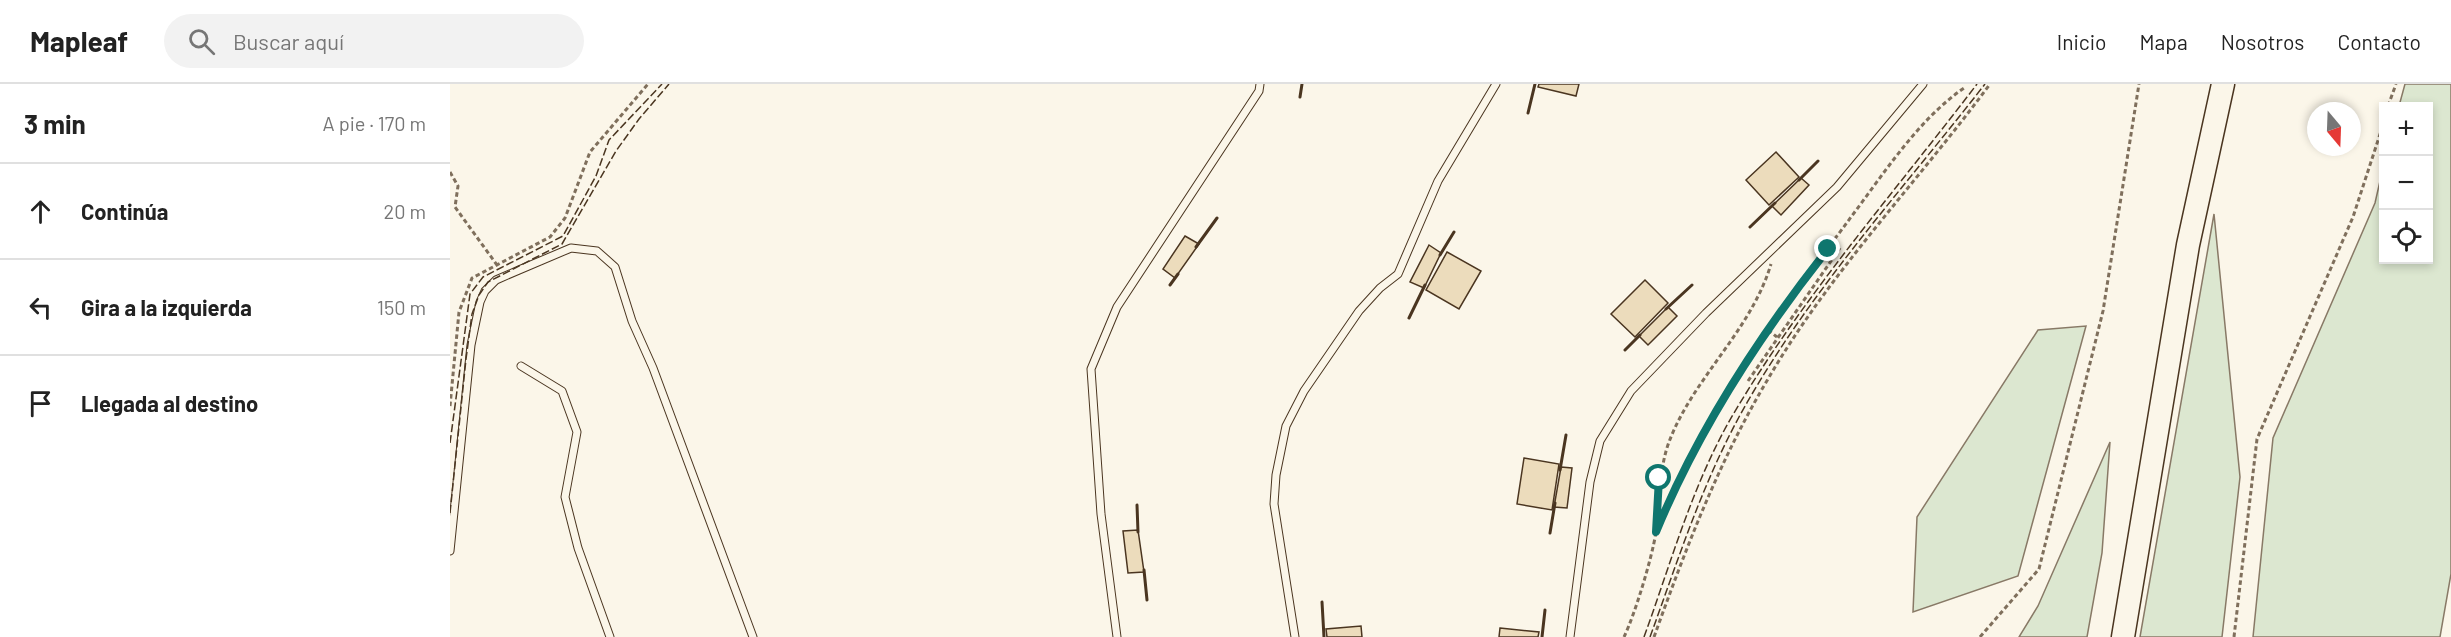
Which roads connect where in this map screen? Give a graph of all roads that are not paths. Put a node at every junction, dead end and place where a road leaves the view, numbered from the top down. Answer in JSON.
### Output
{"nodes":[{"id":1,"x":1260,"y":84,"type":"edge"},
{"id":2,"x":1496,"y":84,"type":"edge"},
{"id":3,"x":1923,"y":84,"type":"edge"},
{"id":4,"x":2223,"y":84,"type":"edge"},
{"id":5,"x":521,"y":366,"type":"dead end"},
{"id":6,"x":450,"y":550,"type":"edge"},
{"id":7,"x":610,"y":637,"type":"edge"},
{"id":8,"x":753,"y":637,"type":"edge"},
{"id":9,"x":1117,"y":637,"type":"edge"},
{"id":10,"x":1295,"y":637,"type":"edge"},
{"id":11,"x":1570,"y":637,"type":"edge"},
{"id":12,"x":2123,"y":637,"type":"edge"}],
"edges":[{"from":1,"to":9,"type":"lane"},
{"from":2,"to":10,"type":"lane"},
{"from":3,"to":11,"type":"lane"},
{"from":4,"to":12,"type":"highway"},
{"from":5,"to":7,"type":"lane"},
{"from":6,"to":8,"type":"lane"}]}
